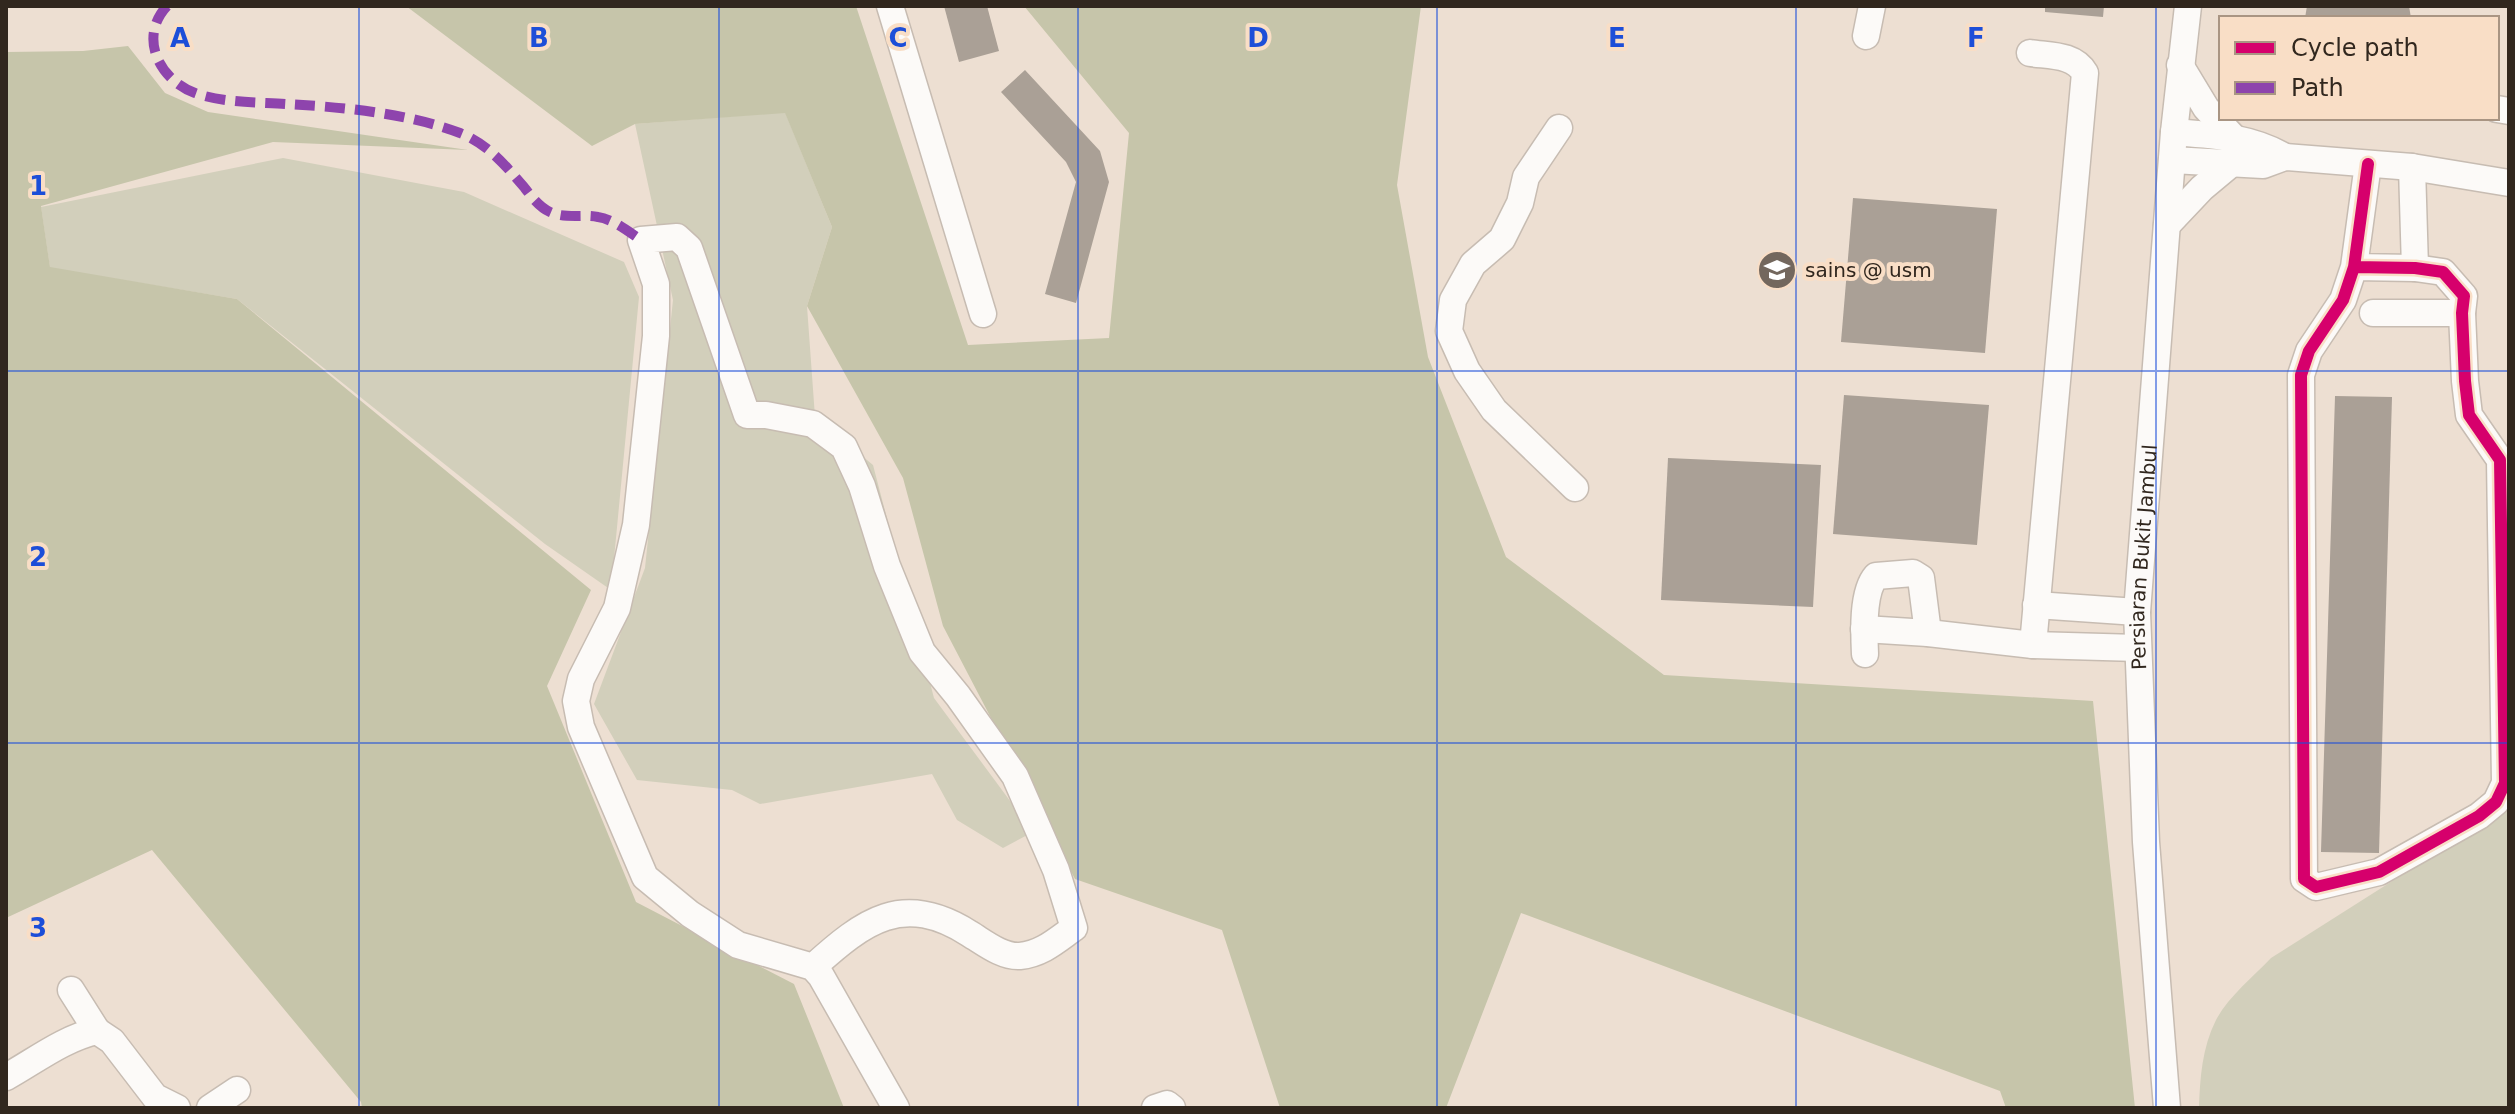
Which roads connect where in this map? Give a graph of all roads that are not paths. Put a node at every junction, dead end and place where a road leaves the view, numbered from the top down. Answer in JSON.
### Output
{"nodes":[{"id":1,"x":890,"y":6,"type":"edge"},
{"id":2,"x":1872,"y":6,"type":"edge"},
{"id":3,"x":2188,"y":6,"type":"edge"},
{"id":4,"x":1866,"y":36,"type":"dead end"},
{"id":5,"x":2030,"y":53,"type":"dead end"},
{"id":6,"x":2180,"y":65,"type":"junction"},
{"id":7,"x":1559,"y":128,"type":"dead end"},
{"id":8,"x":2174,"y":132,"type":"junction"},
{"id":9,"x":2233,"y":151,"type":"junction"},
{"id":10,"x":2172,"y":160,"type":"junction"},
{"id":11,"x":2368,"y":164,"type":"junction"},
{"id":12,"x":2412,"y":167,"type":"junction"},
{"id":13,"x":2509,"y":183,"type":"edge"},
{"id":14,"x":2167,"y":225,"type":"junction"},
{"id":15,"x":2354,"y":267,"type":"junction"},
{"id":16,"x":2415,"y":268,"type":"junction"},
{"id":17,"x":2373,"y":313,"type":"dead end"},
{"id":18,"x":2462,"y":313,"type":"junction"},
{"id":19,"x":983,"y":314,"type":"dead end"},
{"id":20,"x":1575,"y":488,"type":"dead end"},
{"id":21,"x":2036,"y":605,"type":"junction"},
{"id":22,"x":2137,"y":612,"type":"junction"},
{"id":23,"x":1928,"y":633,"type":"junction"},
{"id":24,"x":2033,"y":645,"type":"junction"},
{"id":25,"x":2138,"y":648,"type":"junction"},
{"id":26,"x":813,"y":967,"type":"junction"},
{"id":27,"x":71,"y":990,"type":"dead end"},
{"id":28,"x":97,"y":1031,"type":"junction"},
{"id":29,"x":6,"y":1077,"type":"edge"},
{"id":30,"x":237,"y":1090,"type":"dead end"},
{"id":31,"x":177,"y":1108,"type":"edge"},
{"id":32,"x":210,"y":1108,"type":"edge"},
{"id":33,"x":896,"y":1108,"type":"edge"},
{"id":34,"x":1155,"y":1108,"type":"edge"},
{"id":35,"x":1172,"y":1108,"type":"edge"},
{"id":36,"x":2167,"y":1108,"type":"edge"}],
"edges":[{"from":1,"to":19,"type":"street"},
{"from":2,"to":4,"type":"street"},
{"from":3,"to":6,"type":"street","name":"Persiaran Bukit Jambul"},
{"from":5,"to":21,"type":"street"},
{"from":6,"to":8,"type":"street","name":"Persiaran Bukit Jambul"},
{"from":6,"to":9,"type":"street"},
{"from":7,"to":20,"type":"street"},
{"from":8,"to":9,"type":"street"},
{"from":8,"to":10,"type":"street","name":"Persiaran Bukit Jambul"},
{"from":9,"to":10,"type":"street"},
{"from":9,"to":11,"type":"street"},
{"from":9,"to":14,"type":"street"},
{"from":10,"to":14,"type":"street","name":"Persiaran Bukit Jambul"},
{"from":11,"to":12,"type":"street"},
{"from":11,"to":15,"type":"street"},
{"from":12,"to":13,"type":"street"},
{"from":12,"to":16,"type":"street"},
{"from":14,"to":22,"type":"street","name":"Persiaran Bukit Jambul"},
{"from":15,"to":16,"type":"street"},
{"from":15,"to":18,"type":"street"},
{"from":16,"to":18,"type":"street"},
{"from":17,"to":18,"type":"street"},
{"from":21,"to":22,"type":"street"},
{"from":21,"to":24,"type":"street"},
{"from":22,"to":25,"type":"street","name":"Persiaran Bukit Jambul"},
{"from":23,"to":23,"type":"street"},
{"from":23,"to":24,"type":"street"},
{"from":24,"to":25,"type":"street"},
{"from":25,"to":36,"type":"street","name":"Persiaran Bukit Jambul"},
{"from":26,"to":26,"type":"street"},
{"from":26,"to":33,"type":"street"},
{"from":27,"to":28,"type":"street"},
{"from":28,"to":29,"type":"street"},
{"from":28,"to":31,"type":"street"},
{"from":30,"to":32,"type":"street"},
{"from":34,"to":35,"type":"street"}]}
